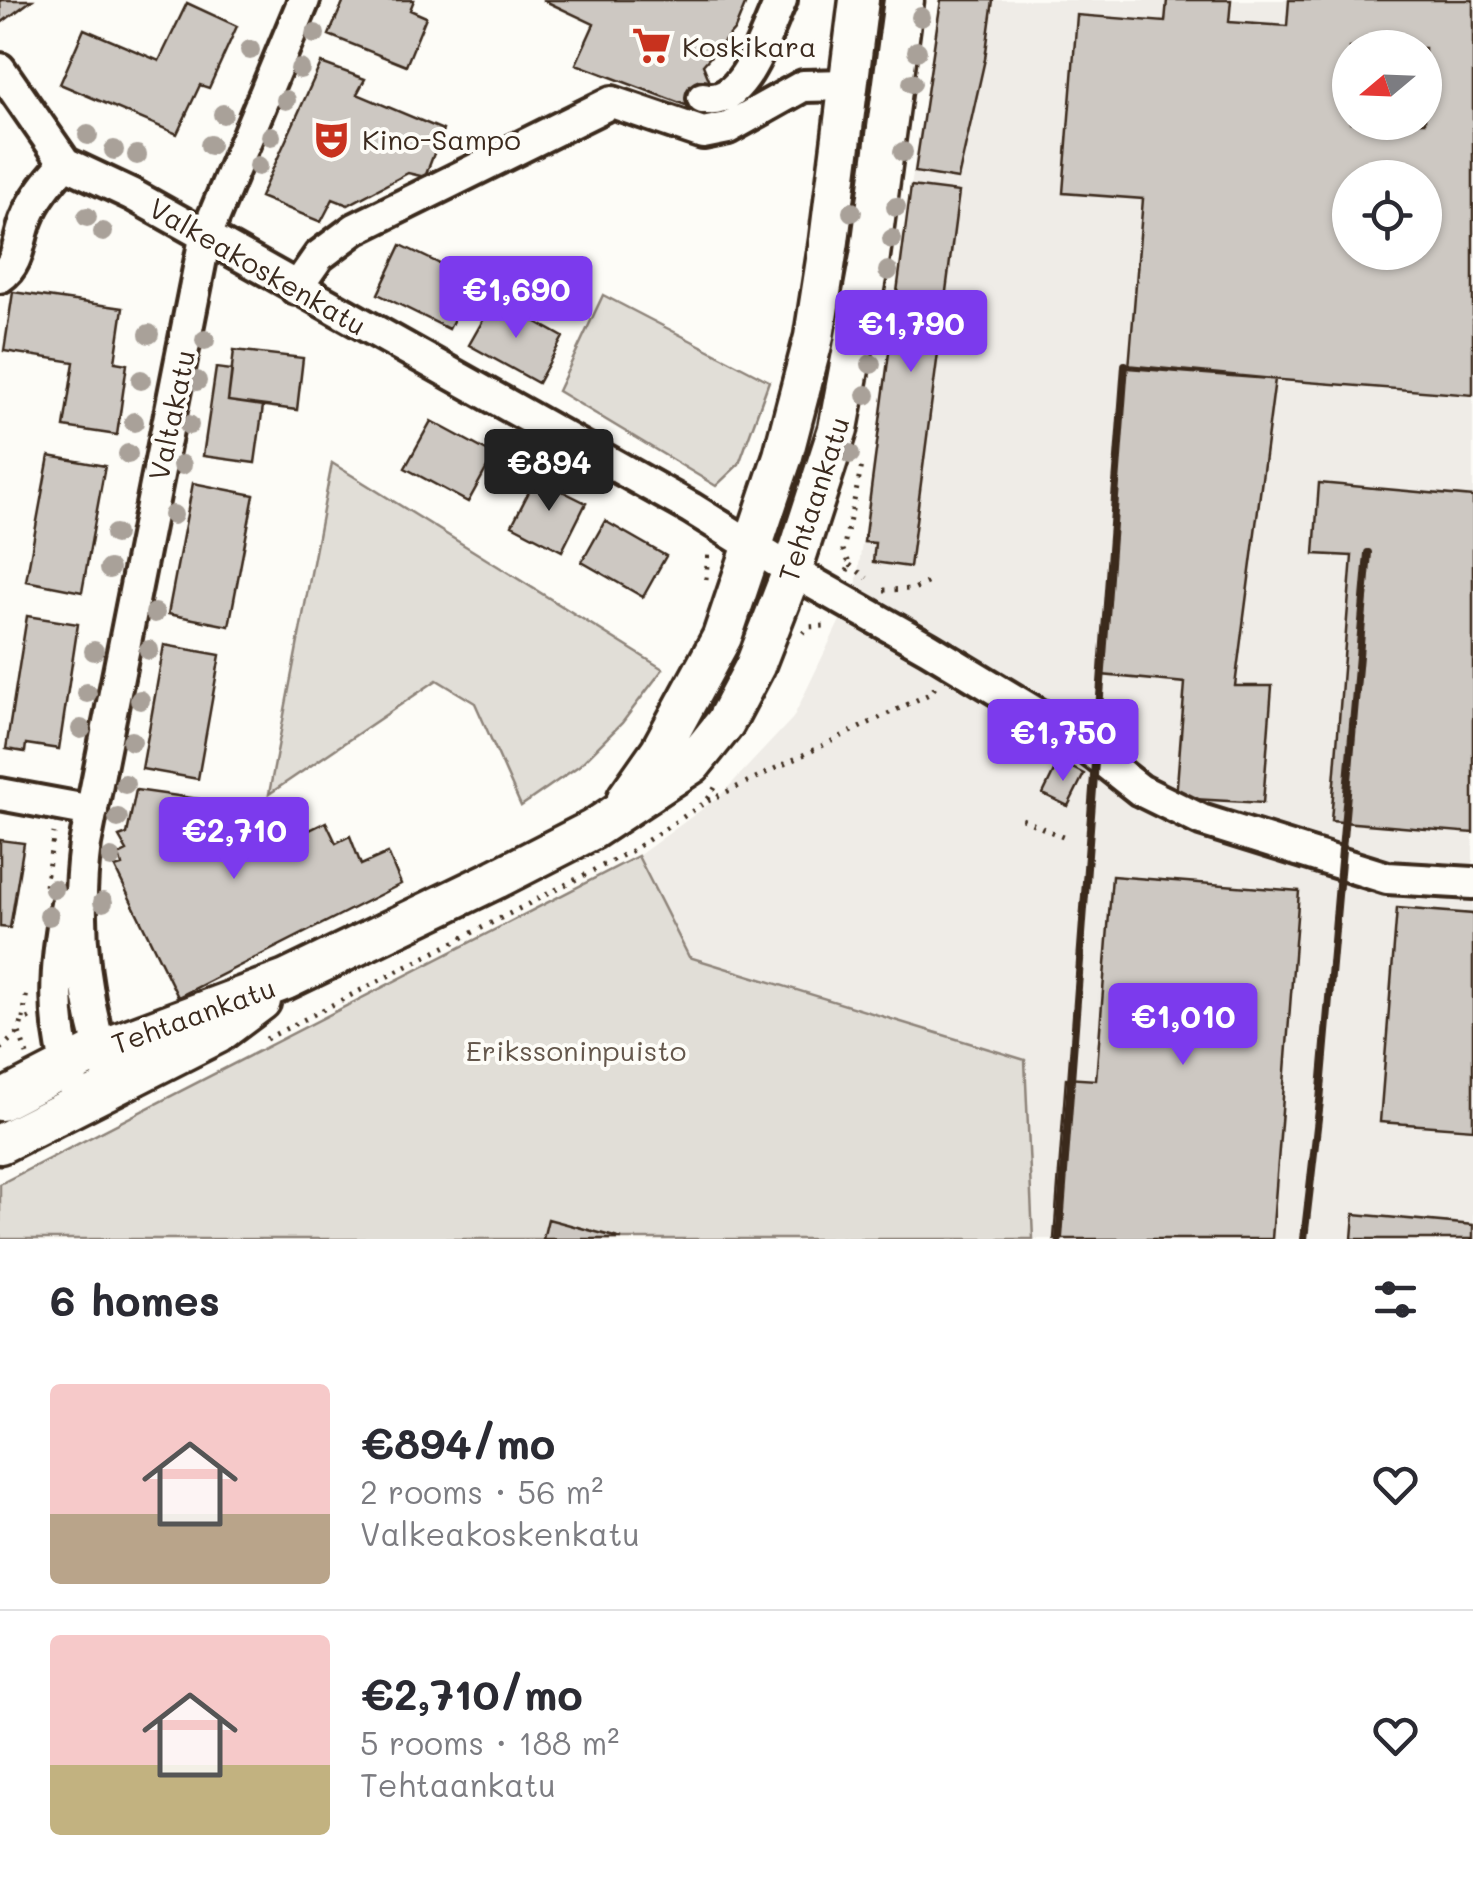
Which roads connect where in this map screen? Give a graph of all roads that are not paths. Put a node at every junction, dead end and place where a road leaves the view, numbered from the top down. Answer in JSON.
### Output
{"nodes":[{"id":1,"x":304,"y":0,"type":"edge"},
{"id":2,"x":781,"y":0,"type":"edge"},
{"id":3,"x":859,"y":0,"type":"edge"},
{"id":4,"x":904,"y":0,"type":"edge"},
{"id":5,"x":0,"y":69,"type":"edge"},
{"id":6,"x":848,"y":85,"type":"junction"},
{"id":7,"x":702,"y":98,"type":"dead end"},
{"id":8,"x":66,"y":163,"type":"junction"},
{"id":9,"x":205,"y":238,"type":"junction"},
{"id":10,"x":0,"y":277,"type":"edge"},
{"id":11,"x":296,"y":289,"type":"junction"},
{"id":12,"x":752,"y":547,"type":"junction"},
{"id":13,"x":792,"y":571,"type":"junction"},
{"id":14,"x":0,"y":794,"type":"edge"},
{"id":15,"x":92,"y":811,"type":"junction"},
{"id":16,"x":614,"y":816,"type":"junction"},
{"id":17,"x":1473,"y":883,"type":"edge"},
{"id":18,"x":286,"y":980,"type":"junction"},
{"id":19,"x":82,"y":1058,"type":"junction"},
{"id":20,"x":96,"y":1096,"type":"junction"},
{"id":21,"x":0,"y":1101,"type":"edge"},
{"id":22,"x":0,"y":1144,"type":"edge"}],
"edges":[{"from":1,"to":9,"type":"street","name":"Valtakatu"},
{"from":2,"to":7,"type":"street"},
{"from":3,"to":6,"type":"main road","name":"Tehtaankatu"},
{"from":4,"to":13,"type":"main road","name":"Tehtaankatu"},
{"from":5,"to":8,"type":"street","name":"Valkeakoskenkatu"},
{"from":6,"to":11,"type":"street"},
{"from":6,"to":12,"type":"main road","name":"Tehtaankatu"},
{"from":8,"to":9,"type":"street","name":"Valkeakoskenkatu"},
{"from":8,"to":10,"type":"street"},
{"from":9,"to":11,"type":"street","name":"Valkeakoskenkatu"},
{"from":9,"to":15,"type":"street","name":"Valtakatu"},
{"from":11,"to":12,"type":"street","name":"Valkeakoskenkatu"},
{"from":12,"to":13,"type":"street","name":"Valkeakoskenkatu"},
{"from":12,"to":16,"type":"main road","name":"Tehtaankatu"},
{"from":13,"to":16,"type":"main road","name":"Tehtaankatu"},
{"from":13,"to":17,"type":"street","name":"Valkeakoskenkatu"},
{"from":14,"to":15,"type":"street"},
{"from":15,"to":19,"type":"street","name":"Valtakatu"},
{"from":16,"to":18,"type":"main road","name":"Tehtaankatu"},
{"from":18,"to":19,"type":"main road","name":"Tehtaankatu"},
{"from":18,"to":20,"type":"main road","name":"Tehtaankatu"},
{"from":19,"to":20,"type":"street","name":"Valtakatu"},
{"from":19,"to":21,"type":"main road","name":"Tehtaankatu"},
{"from":20,"to":22,"type":"main road","name":"Tehtaankatu"}]}
